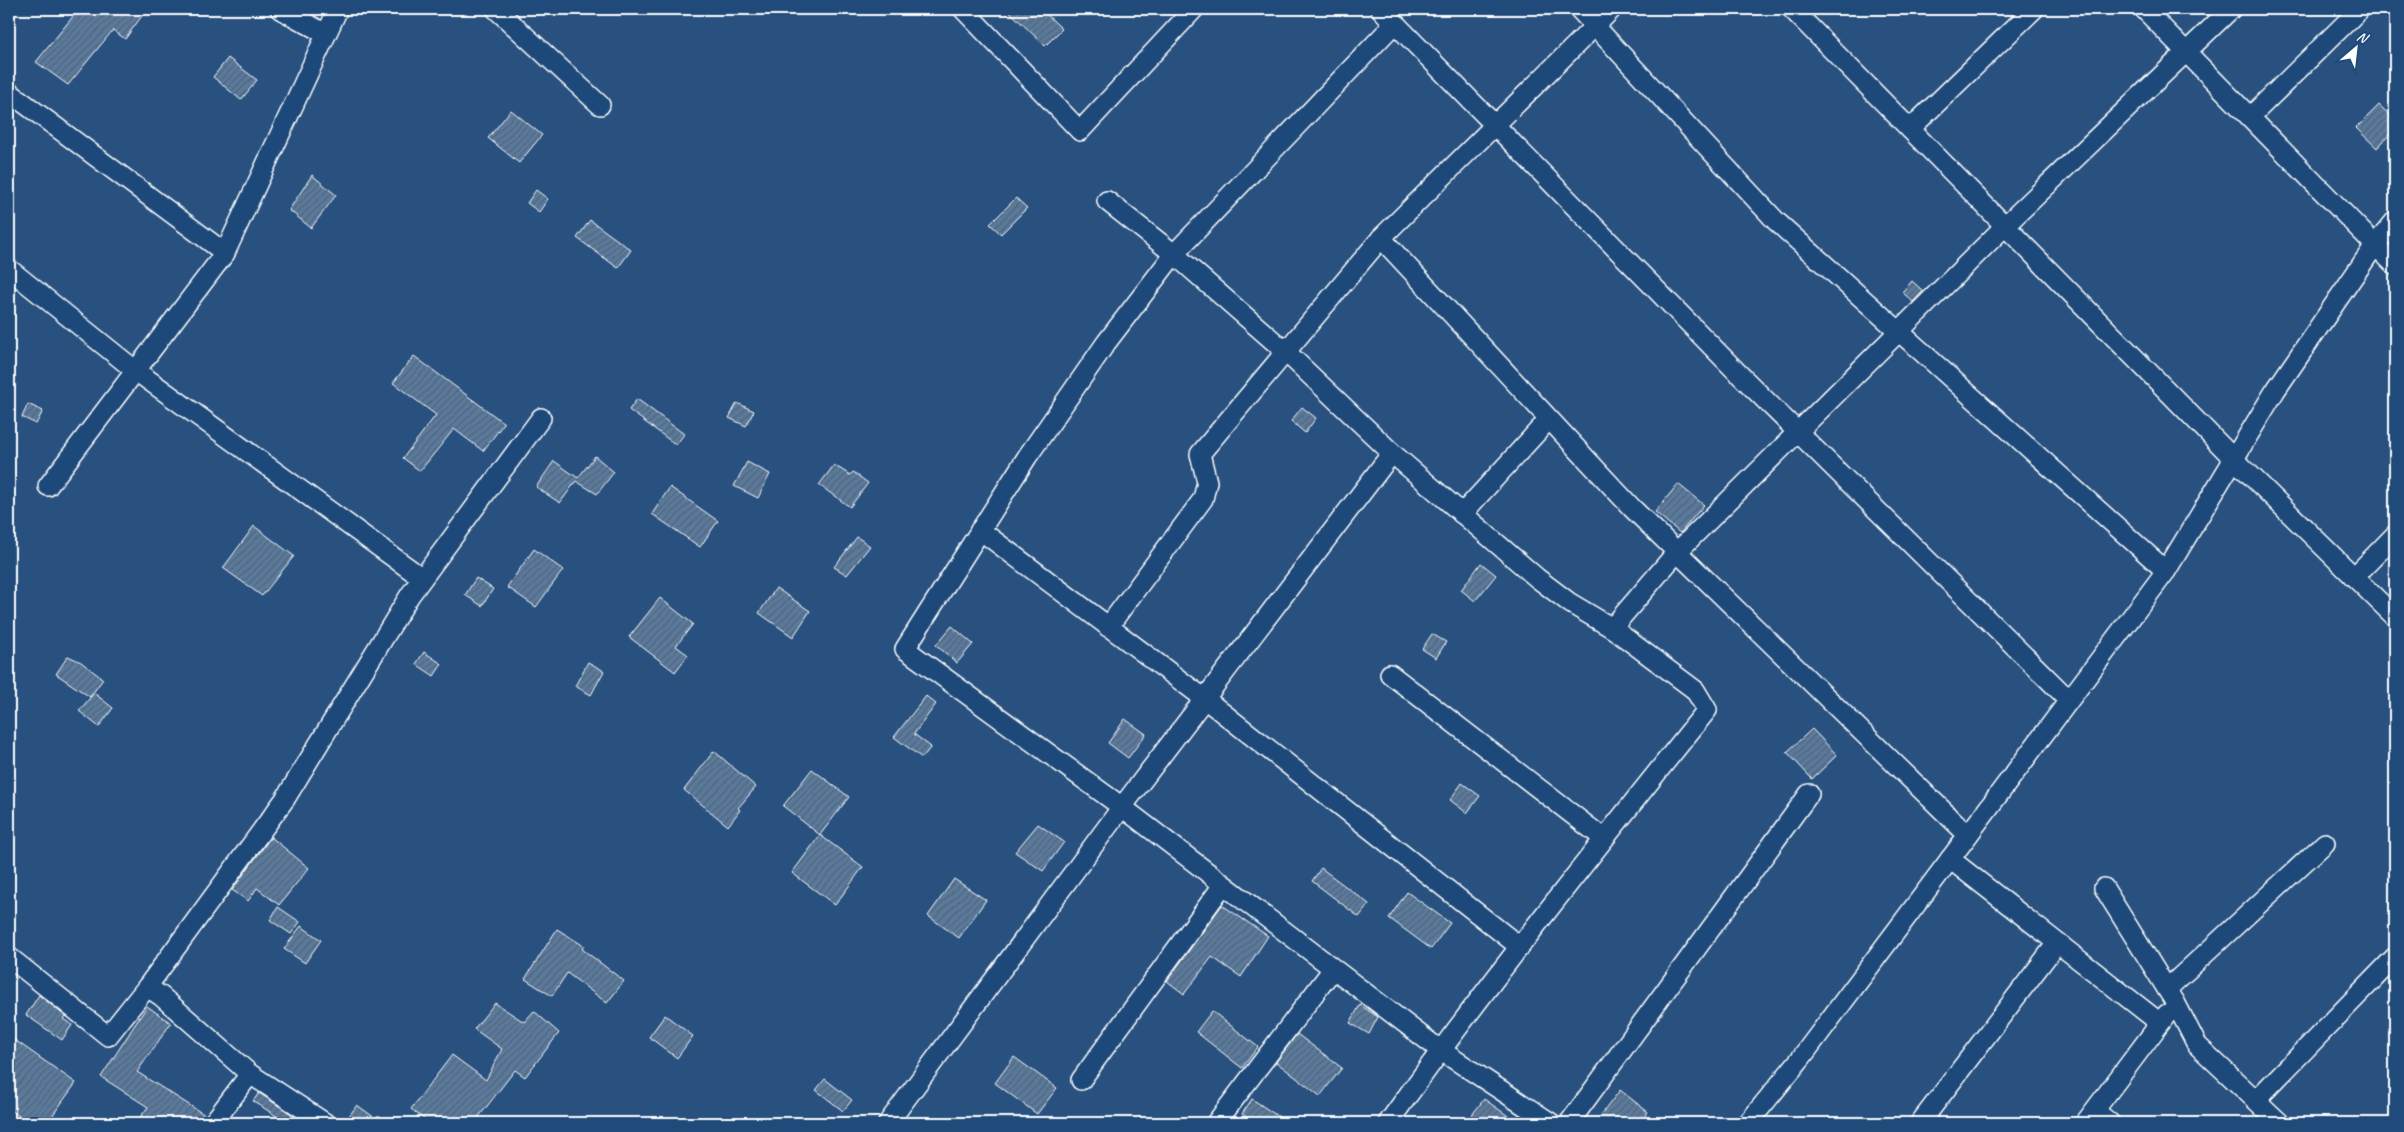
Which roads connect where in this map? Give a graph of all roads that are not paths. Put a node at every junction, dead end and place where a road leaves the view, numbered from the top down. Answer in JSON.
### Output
{"nodes":[{"id":1,"x":280,"y":9,"type":"edge"},
{"id":2,"x":338,"y":9,"type":"edge"},
{"id":3,"x":496,"y":9,"type":"edge"},
{"id":4,"x":963,"y":9,"type":"edge"},
{"id":5,"x":1194,"y":9,"type":"edge"},
{"id":6,"x":1381,"y":9,"type":"edge"},
{"id":7,"x":1579,"y":9,"type":"edge"},
{"id":8,"x":1612,"y":9,"type":"edge"},
{"id":9,"x":1792,"y":9,"type":"edge"},
{"id":10,"x":2034,"y":9,"type":"edge"},
{"id":11,"x":2144,"y":9,"type":"edge"},
{"id":12,"x":2231,"y":9,"type":"edge"},
{"id":13,"x":2360,"y":9,"type":"edge"},
{"id":14,"x":1395,"y":24,"type":"junction"},
{"id":15,"x":1595,"y":26,"type":"junction"},
{"id":16,"x":326,"y":34,"type":"junction"},
{"id":17,"x":2187,"y":52,"type":"junction"},
{"id":18,"x":9,"y":92,"type":"edge"},
{"id":19,"x":600,"y":106,"type":"dead end"},
{"id":20,"x":2250,"y":117,"type":"junction"},
{"id":21,"x":1495,"y":126,"type":"junction"},
{"id":22,"x":1910,"y":130,"type":"junction"},
{"id":23,"x":1107,"y":201,"type":"dead end"},
{"id":24,"x":2395,"y":221,"type":"edge"},
{"id":25,"x":2005,"y":226,"type":"junction"},
{"id":26,"x":1381,"y":238,"type":"junction"},
{"id":27,"x":2375,"y":244,"type":"junction"},
{"id":28,"x":225,"y":252,"type":"junction"},
{"id":29,"x":1174,"y":254,"type":"junction"},
{"id":30,"x":2395,"y":265,"type":"edge"},
{"id":31,"x":9,"y":269,"type":"edge"},
{"id":32,"x":1900,"y":332,"type":"junction"},
{"id":33,"x":1286,"y":352,"type":"junction"},
{"id":34,"x":136,"y":371,"type":"junction"},
{"id":35,"x":541,"y":418,"type":"dead end"},
{"id":36,"x":1549,"y":419,"type":"junction"},
{"id":37,"x":1799,"y":433,"type":"junction"},
{"id":38,"x":1392,"y":453,"type":"junction"},
{"id":39,"x":2234,"y":459,"type":"junction"},
{"id":40,"x":48,"y":486,"type":"dead end"},
{"id":41,"x":1462,"y":514,"type":"junction"},
{"id":42,"x":980,"y":530,"type":"junction"},
{"id":43,"x":2395,"y":535,"type":"edge"},
{"id":44,"x":1677,"y":552,"type":"junction"},
{"id":45,"x":2166,"y":571,"type":"junction"},
{"id":46,"x":2354,"y":577,"type":"junction"},
{"id":47,"x":422,"y":578,"type":"junction"},
{"id":48,"x":2395,"y":617,"type":"edge"},
{"id":49,"x":1108,"y":627,"type":"junction"},
{"id":50,"x":1612,"y":628,"type":"junction"},
{"id":51,"x":1390,"y":674,"type":"dead end"},
{"id":52,"x":1204,"y":698,"type":"junction"},
{"id":53,"x":2069,"y":700,"type":"junction"},
{"id":54,"x":1809,"y":794,"type":"dead end"},
{"id":55,"x":1122,"y":807,"type":"junction"},
{"id":56,"x":1968,"y":835,"type":"junction"},
{"id":57,"x":1603,"y":838,"type":"junction"},
{"id":58,"x":2325,"y":843,"type":"dead end"},
{"id":59,"x":1950,"y":859,"type":"junction"},
{"id":60,"x":1223,"y":885,"type":"junction"},
{"id":61,"x":2104,"y":888,"type":"dead end"},
{"id":62,"x":2057,"y":943,"type":"junction"},
{"id":63,"x":1520,"y":947,"type":"junction"},
{"id":64,"x":9,"y":957,"type":"edge"},
{"id":65,"x":2395,"y":957,"type":"edge"},
{"id":66,"x":1333,"y":969,"type":"junction"},
{"id":67,"x":147,"y":987,"type":"junction"},
{"id":68,"x":2171,"y":995,"type":"junction"},
{"id":69,"x":2160,"y":1023,"type":"junction"},
{"id":70,"x":1440,"y":1050,"type":"junction"},
{"id":71,"x":250,"y":1074,"type":"junction"},
{"id":72,"x":1082,"y":1080,"type":"dead end"},
{"id":73,"x":2256,"y":1100,"type":"junction"},
{"id":74,"x":2090,"y":1117,"type":"edge"},
{"id":75,"x":213,"y":1123,"type":"edge"},
{"id":76,"x":325,"y":1123,"type":"edge"},
{"id":77,"x":889,"y":1123,"type":"edge"},
{"id":78,"x":1216,"y":1123,"type":"edge"},
{"id":79,"x":1388,"y":1123,"type":"edge"},
{"id":80,"x":1551,"y":1123,"type":"edge"},
{"id":81,"x":1569,"y":1123,"type":"edge"},
{"id":82,"x":1748,"y":1123,"type":"edge"},
{"id":83,"x":1920,"y":1123,"type":"edge"},
{"id":84,"x":2110,"y":1123,"type":"edge"},
{"id":85,"x":2280,"y":1123,"type":"edge"}],
"edges":[{"from":1,"to":16,"type":"street"},
{"from":2,"to":16,"type":"street"},
{"from":3,"to":19,"type":"street"},
{"from":4,"to":5,"type":"street"},
{"from":6,"to":14,"type":"street"},
{"from":7,"to":15,"type":"street"},
{"from":8,"to":15,"type":"street"},
{"from":9,"to":22,"type":"street"},
{"from":10,"to":22,"type":"street"},
{"from":11,"to":17,"type":"street"},
{"from":12,"to":17,"type":"street"},
{"from":13,"to":20,"type":"street"},
{"from":14,"to":21,"type":"street"},
{"from":14,"to":29,"type":"street"},
{"from":15,"to":21,"type":"street"},
{"from":15,"to":32,"type":"street"},
{"from":16,"to":28,"type":"street"},
{"from":17,"to":20,"type":"street"},
{"from":17,"to":25,"type":"street"},
{"from":18,"to":28,"type":"street"},
{"from":20,"to":27,"type":"street"},
{"from":21,"to":26,"type":"street"},
{"from":21,"to":37,"type":"street"},
{"from":22,"to":25,"type":"street"},
{"from":23,"to":29,"type":"street"},
{"from":24,"to":27,"type":"street"},
{"from":25,"to":32,"type":"street"},
{"from":25,"to":39,"type":"street"},
{"from":26,"to":33,"type":"street"},
{"from":26,"to":36,"type":"street"},
{"from":27,"to":30,"type":"street"},
{"from":27,"to":39,"type":"street"},
{"from":28,"to":34,"type":"street"},
{"from":29,"to":33,"type":"street"},
{"from":29,"to":42,"type":"street"},
{"from":31,"to":34,"type":"street"},
{"from":32,"to":37,"type":"street"},
{"from":32,"to":45,"type":"street"},
{"from":33,"to":38,"type":"street"},
{"from":33,"to":49,"type":"street"},
{"from":34,"to":40,"type":"street"},
{"from":34,"to":47,"type":"street"},
{"from":35,"to":47,"type":"street"},
{"from":36,"to":41,"type":"street"},
{"from":36,"to":44,"type":"street"},
{"from":37,"to":44,"type":"street"},
{"from":37,"to":53,"type":"street"},
{"from":38,"to":41,"type":"street"},
{"from":38,"to":52,"type":"street"},
{"from":39,"to":45,"type":"street"},
{"from":39,"to":46,"type":"street"},
{"from":41,"to":50,"type":"street"},
{"from":42,"to":49,"type":"street"},
{"from":42,"to":55,"type":"street"},
{"from":43,"to":46,"type":"street"},
{"from":44,"to":50,"type":"street"},
{"from":44,"to":56,"type":"street"},
{"from":45,"to":53,"type":"street"},
{"from":46,"to":48,"type":"street"},
{"from":47,"to":67,"type":"street"},
{"from":49,"to":52,"type":"street"},
{"from":50,"to":57,"type":"street"},
{"from":51,"to":57,"type":"street"},
{"from":52,"to":55,"type":"street"},
{"from":52,"to":63,"type":"street"},
{"from":53,"to":56,"type":"street"},
{"from":54,"to":81,"type":"street"},
{"from":55,"to":60,"type":"street"},
{"from":55,"to":77,"type":"street"},
{"from":56,"to":59,"type":"street"},
{"from":57,"to":63,"type":"street"},
{"from":58,"to":68,"type":"street"},
{"from":59,"to":62,"type":"street"},
{"from":59,"to":82,"type":"street"},
{"from":60,"to":66,"type":"street"},
{"from":60,"to":72,"type":"street"},
{"from":61,"to":68,"type":"street"},
{"from":62,"to":69,"type":"street"},
{"from":62,"to":83,"type":"street"},
{"from":63,"to":70,"type":"street"},
{"from":64,"to":67,"type":"street"},
{"from":65,"to":73,"type":"street"},
{"from":66,"to":70,"type":"street"},
{"from":66,"to":78,"type":"street"},
{"from":67,"to":71,"type":"street"},
{"from":68,"to":69,"type":"street"},
{"from":68,"to":73,"type":"street"},
{"from":69,"to":74,"type":"street"},
{"from":70,"to":79,"type":"street"},
{"from":70,"to":80,"type":"street"},
{"from":71,"to":75,"type":"street"},
{"from":71,"to":76,"type":"street"},
{"from":73,"to":85,"type":"street"},
{"from":74,"to":84,"type":"street"}]}
